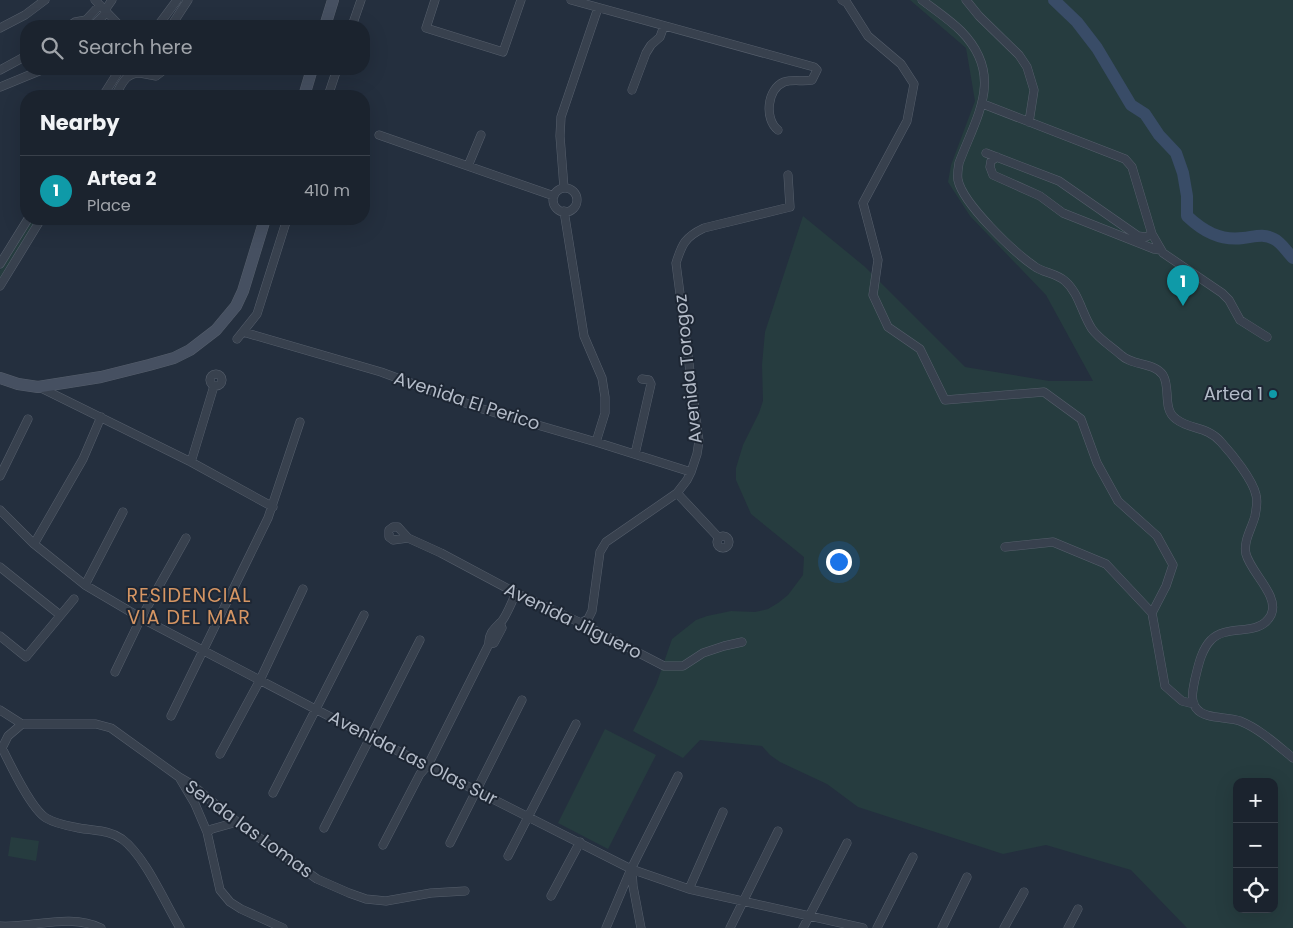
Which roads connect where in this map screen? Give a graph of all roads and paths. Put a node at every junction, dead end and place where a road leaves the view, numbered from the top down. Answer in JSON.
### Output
{"nodes":[{"id":1,"x":45,"y":0,"type":"edge"},
{"id":2,"x":112,"y":0,"type":"edge"},
{"id":3,"x":177,"y":0,"type":"edge"},
{"id":4,"x":188,"y":0,"type":"edge"},
{"id":5,"x":333,"y":0,"type":"edge"},
{"id":6,"x":361,"y":0,"type":"edge"},
{"id":7,"x":435,"y":0,"type":"edge"},
{"id":8,"x":522,"y":0,"type":"edge"},
{"id":9,"x":571,"y":0,"type":"edge"},
{"id":10,"x":842,"y":0,"type":"edge"},
{"id":11,"x":922,"y":0,"type":"edge"},
{"id":12,"x":966,"y":0,"type":"edge"},
{"id":13,"x":102,"y":7,"type":"edge"},
{"id":14,"x":598,"y":8,"type":"junction"},
{"id":15,"x":86,"y":20,"type":"edge"},
{"id":16,"x":95,"y":20,"type":"edge"},
{"id":17,"x":114,"y":20,"type":"edge"},
{"id":18,"x":162,"y":20,"type":"edge"},
{"id":19,"x":175,"y":20,"type":"edge"},
{"id":20,"x":327,"y":20,"type":"edge"},
{"id":21,"x":354,"y":20,"type":"edge"},
{"id":22,"x":664,"y":26,"type":"junction"},
{"id":23,"x":0,"y":28,"type":"edge"},
{"id":24,"x":20,"y":59,"type":"edge"},
{"id":25,"x":0,"y":70,"type":"edge"},
{"id":26,"x":29,"y":75,"type":"edge"},
{"id":27,"x":116,"y":75,"type":"edge"},
{"id":28,"x":130,"y":75,"type":"edge"},
{"id":29,"x":310,"y":75,"type":"edge"},
{"id":30,"x":336,"y":75,"type":"edge"},
{"id":31,"x":0,"y":87,"type":"edge"},
{"id":32,"x":107,"y":90,"type":"edge"},
{"id":33,"x":119,"y":90,"type":"edge"},
{"id":34,"x":306,"y":90,"type":"edge"},
{"id":35,"x":330,"y":90,"type":"edge"},
{"id":36,"x":632,"y":90,"type":"dead end"},
{"id":37,"x":982,"y":104,"type":"junction"},
{"id":38,"x":1029,"y":122,"type":"junction"},
{"id":39,"x":778,"y":130,"type":"dead end"},
{"id":40,"x":481,"y":135,"type":"dead end"},
{"id":41,"x":379,"y":136,"type":"dead end"},
{"id":42,"x":986,"y":152,"type":"dead end"},
{"id":43,"x":997,"y":157,"type":"junction"},
{"id":44,"x":468,"y":166,"type":"junction"},
{"id":45,"x":788,"y":176,"type":"dead end"},
{"id":46,"x":564,"y":188,"type":"junction"},
{"id":47,"x":554,"y":196,"type":"junction"},
{"id":48,"x":564,"y":211,"type":"junction"},
{"id":49,"x":24,"y":225,"type":"edge"},
{"id":50,"x":37,"y":225,"type":"edge"},
{"id":51,"x":263,"y":225,"type":"edge"},
{"id":52,"x":285,"y":225,"type":"edge"},
{"id":53,"x":1152,"y":234,"type":"junction"},
{"id":54,"x":1161,"y":250,"type":"junction"},
{"id":55,"x":0,"y":264,"type":"edge"},
{"id":56,"x":0,"y":286,"type":"edge"},
{"id":57,"x":243,"y":332,"type":"junction"},
{"id":58,"x":1267,"y":337,"type":"dead end"},
{"id":59,"x":237,"y":339,"type":"dead end"},
{"id":60,"x":0,"y":378,"type":"edge"},
{"id":61,"x":642,"y":379,"type":"dead end"},
{"id":62,"x":214,"y":386,"type":"dead end"},
{"id":63,"x":38,"y":387,"type":"junction"},
{"id":64,"x":101,"y":417,"type":"junction"},
{"id":65,"x":28,"y":419,"type":"dead end"},
{"id":66,"x":300,"y":422,"type":"dead end"},
{"id":67,"x":596,"y":442,"type":"junction"},
{"id":68,"x":635,"y":454,"type":"junction"},
{"id":69,"x":191,"y":462,"type":"junction"},
{"id":70,"x":691,"y":472,"type":"junction"},
{"id":71,"x":0,"y":476,"type":"edge"},
{"id":72,"x":678,"y":493,"type":"junction"},
{"id":73,"x":273,"y":507,"type":"junction"},
{"id":74,"x":0,"y":510,"type":"edge"},
{"id":75,"x":123,"y":512,"type":"dead end"},
{"id":76,"x":186,"y":538,"type":"dead end"},
{"id":77,"x":408,"y":538,"type":"dead end"},
{"id":78,"x":719,"y":538,"type":"dead end"},
{"id":79,"x":34,"y":544,"type":"junction"},
{"id":80,"x":1005,"y":547,"type":"dead end"},
{"id":81,"x":0,"y":566,"type":"edge"},
{"id":82,"x":85,"y":585,"type":"junction"},
{"id":83,"x":303,"y":589,"type":"dead end"},
{"id":84,"x":516,"y":593,"type":"junction"},
{"id":85,"x":74,"y":598,"type":"dead end"},
{"id":86,"x":1152,"y":613,"type":"junction"},
{"id":87,"x":60,"y":615,"type":"junction"},
{"id":88,"x":364,"y":615,"type":"dead end"},
{"id":89,"x":141,"y":618,"type":"junction"},
{"id":90,"x":581,"y":623,"type":"junction"},
{"id":91,"x":0,"y":636,"type":"edge"},
{"id":92,"x":420,"y":640,"type":"dead end"},
{"id":93,"x":742,"y":642,"type":"dead end"},
{"id":94,"x":204,"y":650,"type":"junction"},
{"id":95,"x":115,"y":672,"type":"dead end"},
{"id":96,"x":260,"y":680,"type":"junction"},
{"id":97,"x":522,"y":700,"type":"dead end"},
{"id":98,"x":1194,"y":704,"type":"junction"},
{"id":99,"x":0,"y":710,"type":"edge"},
{"id":100,"x":317,"y":710,"type":"junction"},
{"id":101,"x":171,"y":716,"type":"dead end"},
{"id":102,"x":22,"y":724,"type":"junction"},
{"id":103,"x":576,"y":724,"type":"dead end"},
{"id":104,"x":370,"y":737,"type":"junction"},
{"id":105,"x":1,"y":745,"type":"edge"},
{"id":106,"x":220,"y":754,"type":"dead end"},
{"id":107,"x":1293,"y":758,"type":"edge"},
{"id":108,"x":428,"y":765,"type":"junction"},
{"id":109,"x":678,"y":776,"type":"dead end"},
{"id":110,"x":179,"y":777,"type":"junction"},
{"id":111,"x":477,"y":791,"type":"junction"},
{"id":112,"x":273,"y":793,"type":"dead end"},
{"id":113,"x":722,"y":812,"type":"dead end"},
{"id":114,"x":529,"y":816,"type":"junction"},
{"id":115,"x":237,"y":822,"type":"junction"},
{"id":116,"x":324,"y":828,"type":"dead end"},
{"id":117,"x":778,"y":831,"type":"dead end"},
{"id":118,"x":207,"y":832,"type":"junction"},
{"id":119,"x":580,"y":842,"type":"junction"},
{"id":120,"x":450,"y":843,"type":"dead end"},
{"id":121,"x":847,"y":843,"type":"dead end"},
{"id":122,"x":383,"y":845,"type":"dead end"},
{"id":123,"x":508,"y":856,"type":"dead end"},
{"id":124,"x":913,"y":856,"type":"dead end"},
{"id":125,"x":631,"y":868,"type":"junction"},
{"id":126,"x":967,"y":877,"type":"dead end"},
{"id":127,"x":689,"y":889,"type":"junction"},
{"id":128,"x":465,"y":890,"type":"dead end"},
{"id":129,"x":1024,"y":892,"type":"dead end"},
{"id":130,"x":551,"y":896,"type":"dead end"},
{"id":131,"x":743,"y":901,"type":"junction"},
{"id":132,"x":1078,"y":909,"type":"dead end"},
{"id":133,"x":809,"y":917,"type":"junction"},
{"id":134,"x":0,"y":926,"type":"edge"},
{"id":135,"x":101,"y":928,"type":"edge"},
{"id":136,"x":180,"y":928,"type":"edge"},
{"id":137,"x":284,"y":928,"type":"edge"},
{"id":138,"x":606,"y":928,"type":"edge"},
{"id":139,"x":641,"y":928,"type":"edge"},
{"id":140,"x":730,"y":928,"type":"edge"},
{"id":141,"x":804,"y":928,"type":"edge"},
{"id":142,"x":863,"y":928,"type":"edge"},
{"id":143,"x":876,"y":928,"type":"edge"},
{"id":144,"x":942,"y":928,"type":"edge"},
{"id":145,"x":1004,"y":928,"type":"edge"},
{"id":146,"x":1068,"y":928,"type":"edge"}],
"edges":[{"from":1,"to":23,"type":"street"},
{"from":2,"to":13,"type":"street"},
{"from":3,"to":18,"type":"street"},
{"from":4,"to":19,"type":"street"},
{"from":5,"to":20,"type":"street"},
{"from":6,"to":21,"type":"street"},
{"from":7,"to":8,"type":"street"},
{"from":9,"to":14,"type":"street"},
{"from":10,"to":86,"type":"street"},
{"from":11,"to":37,"type":"street"},
{"from":12,"to":38,"type":"street"},
{"from":13,"to":15,"type":"street"},
{"from":13,"to":16,"type":"street"},
{"from":13,"to":17,"type":"street"},
{"from":14,"to":22,"type":"street"},
{"from":14,"to":46,"type":"street"},
{"from":22,"to":36,"type":"street"},
{"from":22,"to":39,"type":"street"},
{"from":24,"to":25,"type":"street"},
{"from":26,"to":31,"type":"street"},
{"from":27,"to":32,"type":"street"},
{"from":28,"to":33,"type":"street"},
{"from":29,"to":34,"type":"street"},
{"from":30,"to":35,"type":"street"},
{"from":37,"to":38,"type":"street"},
{"from":37,"to":98,"type":"street"},
{"from":38,"to":53,"type":"street"},
{"from":40,"to":44,"type":"street"},
{"from":41,"to":44,"type":"street"},
{"from":42,"to":43,"type":"street"},
{"from":43,"to":53,"type":"street"},
{"from":43,"to":54,"type":"street"},
{"from":44,"to":47,"type":"street"},
{"from":45,"to":70,"type":"street","name":"Avenida Torogoz"},
{"from":46,"to":47,"type":"street"},
{"from":46,"to":48,"type":"street"},
{"from":47,"to":48,"type":"street"},
{"from":48,"to":67,"type":"street"},
{"from":49,"to":55,"type":"street"},
{"from":50,"to":56,"type":"street"},
{"from":51,"to":63,"type":"street"},
{"from":52,"to":57,"type":"street"},
{"from":53,"to":54,"type":"street"},
{"from":54,"to":58,"type":"street"},
{"from":57,"to":59,"type":"street"},
{"from":57,"to":67,"type":"street","name":"Avenida El Perico"},
{"from":60,"to":63,"type":"street"},
{"from":61,"to":68,"type":"street"},
{"from":62,"to":69,"type":"street"},
{"from":63,"to":64,"type":"street"},
{"from":64,"to":69,"type":"street"},
{"from":64,"to":79,"type":"street"},
{"from":65,"to":71,"type":"street"},
{"from":66,"to":73,"type":"street"},
{"from":67,"to":68,"type":"street","name":"Avenida El Perico"},
{"from":68,"to":70,"type":"street","name":"Avenida El Perico"},
{"from":69,"to":73,"type":"street"},
{"from":70,"to":72,"type":"street","name":"Avenida Torogoz"},
{"from":72,"to":78,"type":"street"},
{"from":72,"to":90,"type":"street","name":"Avenida Torogoz"},
{"from":73,"to":94,"type":"street"},
{"from":74,"to":79,"type":"street","name":"Avenida Las Olas Sur"},
{"from":75,"to":82,"type":"street"},
{"from":76,"to":89,"type":"street"},
{"from":77,"to":84,"type":"street","name":"Avenida Jilguero"},
{"from":79,"to":82,"type":"street","name":"Avenida Las Olas Sur"},
{"from":80,"to":86,"type":"street"},
{"from":81,"to":87,"type":"street"},
{"from":82,"to":89,"type":"street","name":"Avenida Las Olas Sur"},
{"from":83,"to":96,"type":"street"},
{"from":84,"to":90,"type":"street","name":"Avenida Jilguero"},
{"from":84,"to":108,"type":"street"},
{"from":85,"to":87,"type":"street"},
{"from":86,"to":98,"type":"street"},
{"from":87,"to":91,"type":"street"},
{"from":88,"to":100,"type":"street"},
{"from":89,"to":94,"type":"street","name":"Avenida Las Olas Sur"},
{"from":89,"to":95,"type":"street"},
{"from":90,"to":93,"type":"street","name":"Avenida Jilguero"},
{"from":92,"to":104,"type":"street"},
{"from":94,"to":96,"type":"street","name":"Avenida Las Olas Sur"},
{"from":94,"to":101,"type":"street"},
{"from":96,"to":100,"type":"street","name":"Avenida Las Olas Sur"},
{"from":96,"to":106,"type":"street"},
{"from":97,"to":111,"type":"street"},
{"from":98,"to":107,"type":"street"},
{"from":99,"to":102,"type":"street"},
{"from":100,"to":104,"type":"street","name":"Avenida Las Olas Sur"},
{"from":100,"to":112,"type":"street"},
{"from":102,"to":105,"type":"street"},
{"from":102,"to":110,"type":"street","name":"Senda las Lomas"},
{"from":103,"to":114,"type":"street"},
{"from":104,"to":108,"type":"street","name":"Avenida Las Olas Sur"},
{"from":104,"to":116,"type":"street"},
{"from":105,"to":136,"type":"street"},
{"from":108,"to":111,"type":"street","name":"Avenida Las Olas Sur"},
{"from":108,"to":122,"type":"street"},
{"from":109,"to":125,"type":"street"},
{"from":110,"to":115,"type":"street","name":"Senda las Lomas"},
{"from":110,"to":118,"type":"street"},
{"from":111,"to":114,"type":"street","name":"Avenida Las Olas Sur"},
{"from":111,"to":120,"type":"street"},
{"from":113,"to":127,"type":"street"},
{"from":114,"to":119,"type":"street","name":"Avenida Las Olas Sur"},
{"from":114,"to":123,"type":"street"},
{"from":115,"to":118,"type":"street"},
{"from":115,"to":128,"type":"street","name":"Senda las Lomas"},
{"from":117,"to":131,"type":"street"},
{"from":118,"to":137,"type":"street"},
{"from":119,"to":125,"type":"street","name":"Avenida Las Olas Sur"},
{"from":119,"to":130,"type":"street"},
{"from":121,"to":133,"type":"street"},
{"from":124,"to":143,"type":"street"},
{"from":125,"to":127,"type":"street","name":"Avenida Las Olas Sur"},
{"from":125,"to":138,"type":"street"},
{"from":125,"to":139,"type":"street"},
{"from":126,"to":144,"type":"street"},
{"from":127,"to":131,"type":"street","name":"Avenida Las Olas Sur"},
{"from":129,"to":145,"type":"street"},
{"from":131,"to":133,"type":"street","name":"Avenida Las Olas Sur"},
{"from":131,"to":140,"type":"street"},
{"from":132,"to":146,"type":"street"},
{"from":133,"to":141,"type":"street"},
{"from":133,"to":142,"type":"street","name":"Avenida Las Olas Sur"},
{"from":134,"to":135,"type":"street"}]}
